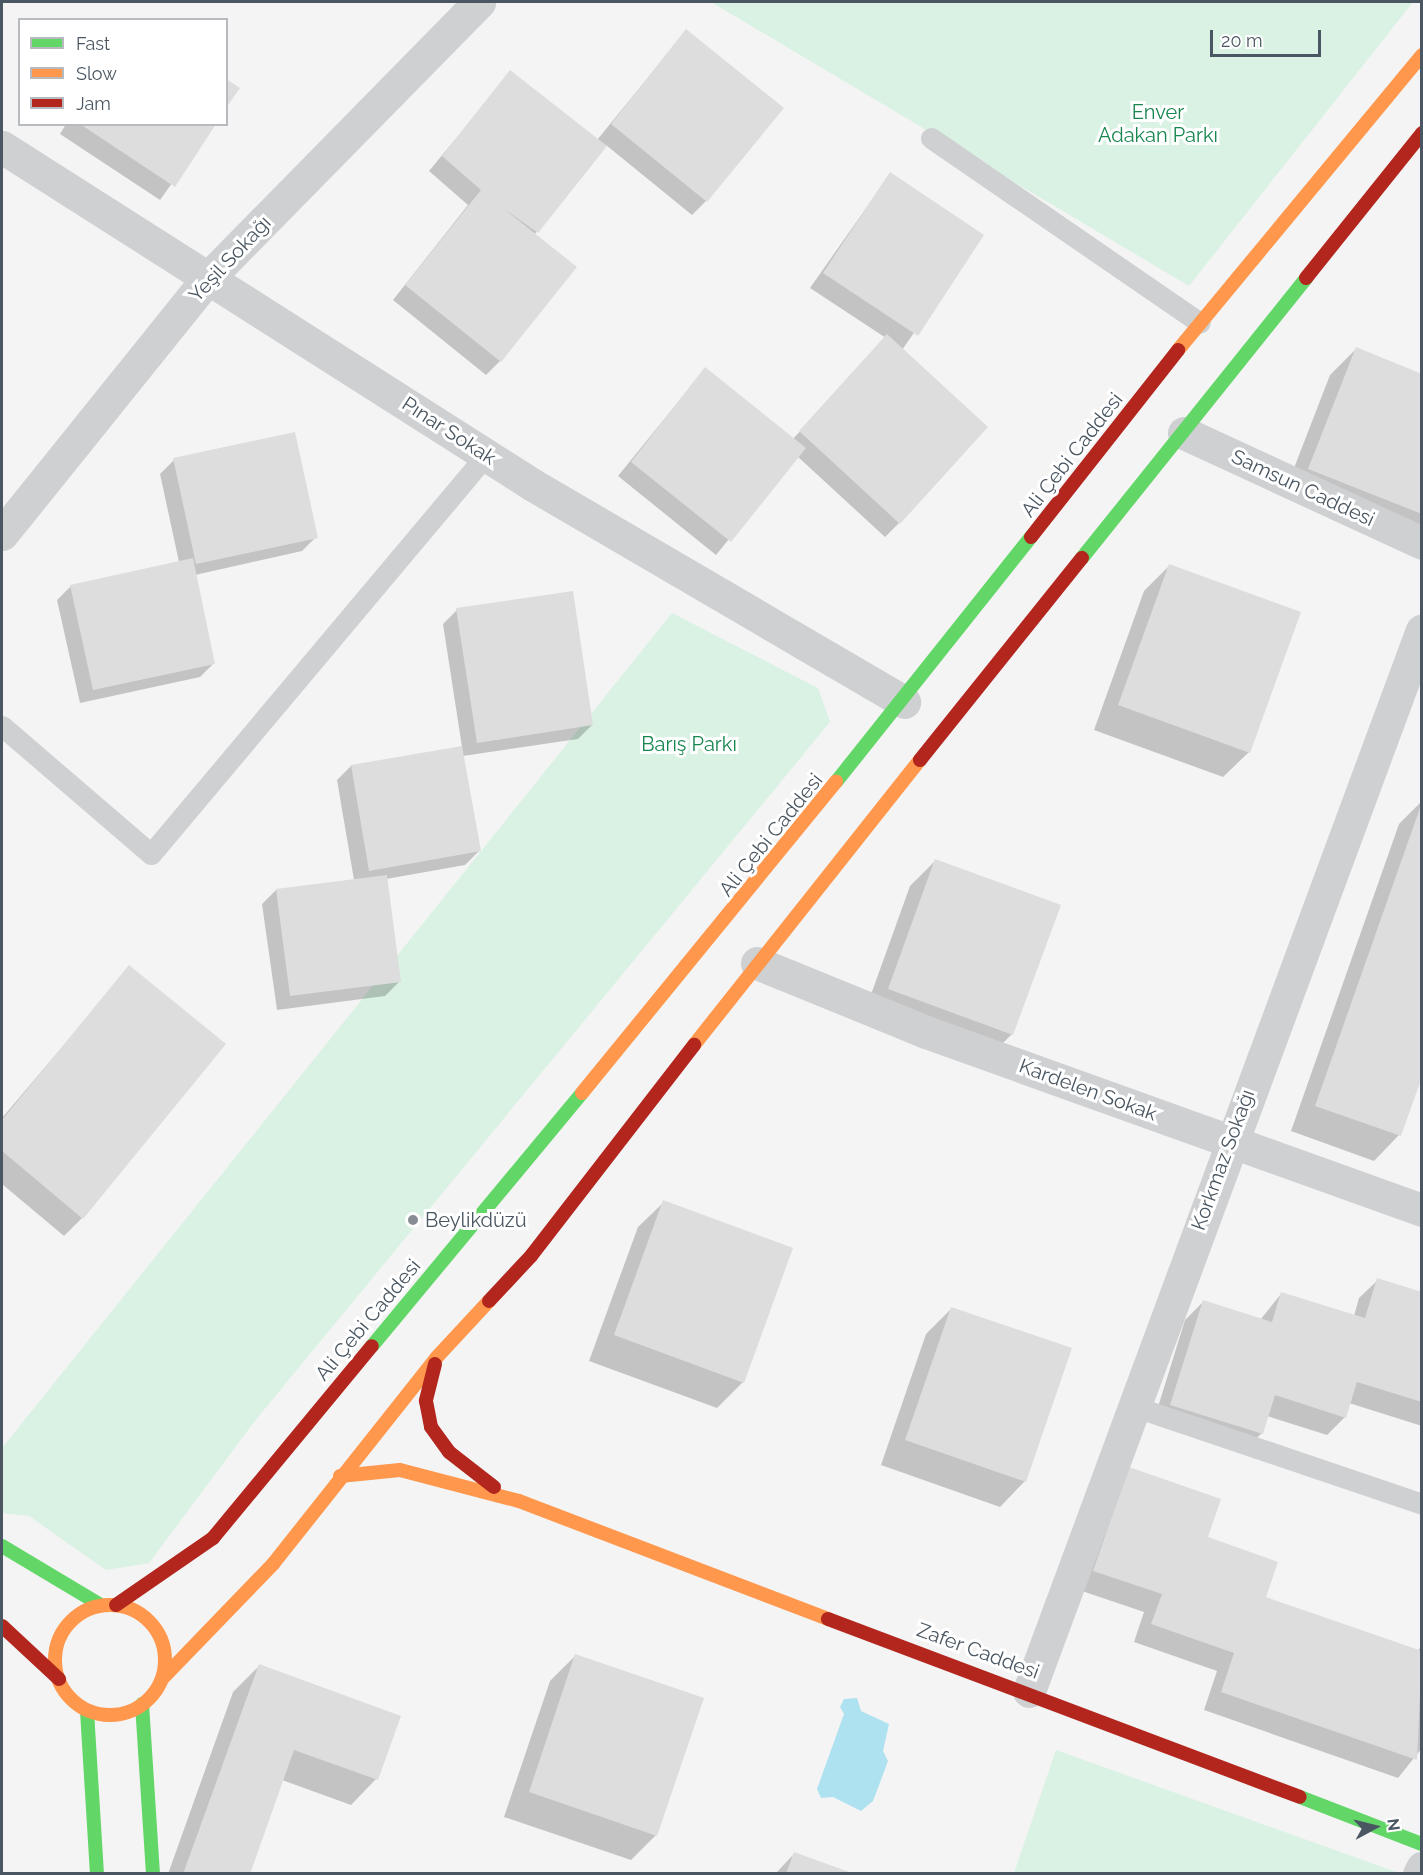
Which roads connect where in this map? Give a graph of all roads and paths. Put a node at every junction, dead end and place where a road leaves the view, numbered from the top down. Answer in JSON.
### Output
{"nodes":[{"id":1,"x":479,"y":2,"type":"edge"},
{"id":2,"x":1422,"y":55,"type":"edge"},
{"id":3,"x":1422,"y":133,"type":"edge"},
{"id":4,"x":931,"y":138,"type":"dead end"},
{"id":5,"x":2,"y":147,"type":"edge"},
{"id":6,"x":208,"y":278,"type":"junction"},
{"id":7,"x":1200,"y":323,"type":"junction"},
{"id":8,"x":1184,"y":433,"type":"junction"},
{"id":9,"x":486,"y":455,"type":"junction"},
{"id":10,"x":2,"y":534,"type":"edge"},
{"id":11,"x":1422,"y":543,"type":"edge"},
{"id":12,"x":1422,"y":630,"type":"edge"},
{"id":13,"x":904,"y":702,"type":"junction"},
{"id":14,"x":2,"y":726,"type":"edge"},
{"id":15,"x":756,"y":963,"type":"junction"},
{"id":16,"x":1230,"y":1141,"type":"junction"},
{"id":17,"x":1422,"y":1210,"type":"edge"},
{"id":18,"x":438,"y":1357,"type":"junction"},
{"id":19,"x":1133,"y":1406,"type":"junction"},
{"id":20,"x":340,"y":1476,"type":"junction"},
{"id":21,"x":519,"y":1501,"type":"junction"},
{"id":22,"x":1422,"y":1504,"type":"edge"},
{"id":23,"x":2,"y":1546,"type":"edge"},
{"id":24,"x":99,"y":1604,"type":"junction"},
{"id":25,"x":116,"y":1605,"type":"junction"},
{"id":26,"x":2,"y":1626,"type":"edge"},
{"id":27,"x":59,"y":1678,"type":"junction"},
{"id":28,"x":162,"y":1679,"type":"junction"},
{"id":29,"x":1029,"y":1691,"type":"junction"},
{"id":30,"x":142,"y":1704,"type":"junction"},
{"id":31,"x":87,"y":1711,"type":"junction"},
{"id":32,"x":1422,"y":1844,"type":"edge"},
{"id":33,"x":1422,"y":1868,"type":"edge"},
{"id":34,"x":97,"y":1874,"type":"edge"},
{"id":35,"x":153,"y":1874,"type":"edge"},
{"id":36,"x":1419,"y":1874,"type":"edge"}],
"edges":[{"from":1,"to":6,"type":"street","name":"Yeşil Sokağı"},
{"from":2,"to":7,"type":"main road","name":"Ali Çebi Caddesi"},
{"from":3,"to":8,"type":"main road"},
{"from":4,"to":7,"type":"lane"},
{"from":5,"to":6,"type":"street","name":"Pınar Sokak"},
{"from":6,"to":9,"type":"street","name":"Pınar Sokak"},
{"from":6,"to":10,"type":"street","name":"Yeşil Sokağı"},
{"from":7,"to":13,"type":"main road","name":"Ali Çebi Caddesi"},
{"from":8,"to":11,"type":"street","name":"Samsun Caddesi"},
{"from":8,"to":15,"type":"main road"},
{"from":9,"to":13,"type":"street","name":"Pınar Sokak"},
{"from":9,"to":14,"type":"lane"},
{"from":12,"to":16,"type":"street","name":"Korkmaz Sokağı"},
{"from":13,"to":25,"type":"main road","name":"Ali Çebi Caddesi"},
{"from":15,"to":16,"type":"street","name":"Kardelen Sokak"},
{"from":15,"to":18,"type":"main road"},
{"from":16,"to":17,"type":"street","name":"Kardelen Sokak"},
{"from":16,"to":19,"type":"street","name":"Korkmaz Sokağı"},
{"from":18,"to":20,"type":"main road"},
{"from":18,"to":21,"type":"main road"},
{"from":19,"to":22,"type":"lane"},
{"from":19,"to":29,"type":"street","name":"Korkmaz Sokağı"},
{"from":20,"to":21,"type":"main road"},
{"from":20,"to":28,"type":"main road"},
{"from":21,"to":29,"type":"main road","name":"Zafer Caddesi"},
{"from":23,"to":24,"type":"main road"},
{"from":24,"to":25,"type":"main road"},
{"from":24,"to":27,"type":"main road"},
{"from":25,"to":28,"type":"main road"},
{"from":26,"to":27,"type":"main road"},
{"from":27,"to":31,"type":"main road"},
{"from":28,"to":30,"type":"main road"},
{"from":29,"to":32,"type":"main road","name":"Zafer Caddesi"},
{"from":30,"to":31,"type":"main road"},
{"from":30,"to":35,"type":"main road"},
{"from":31,"to":34,"type":"main road"},
{"from":33,"to":36,"type":"street"}]}
